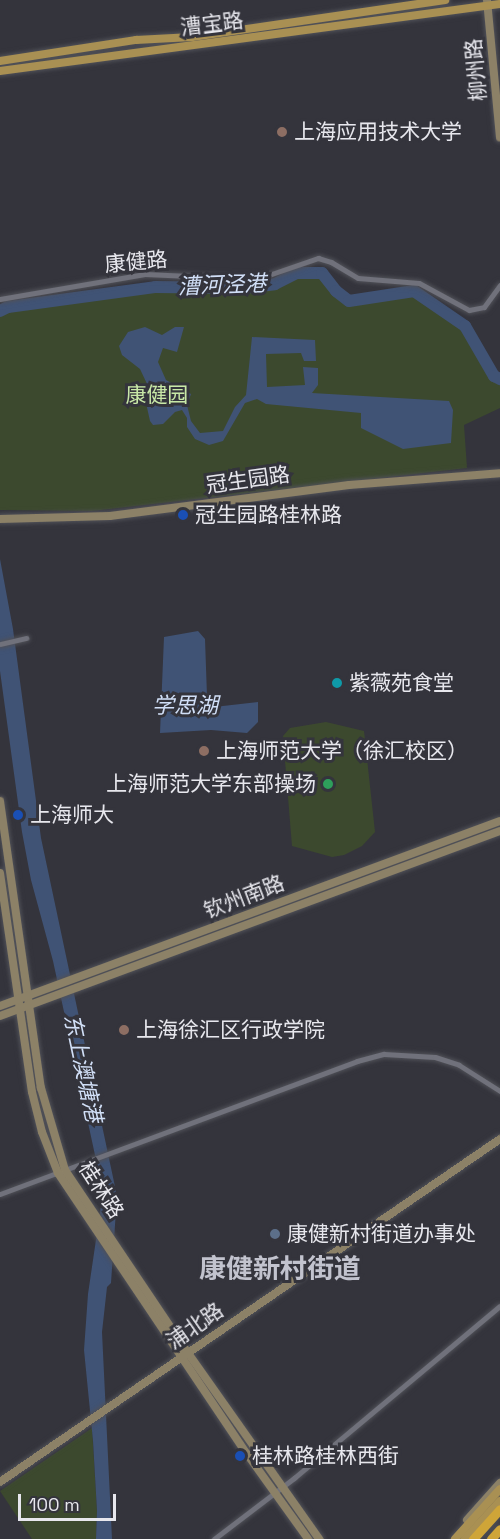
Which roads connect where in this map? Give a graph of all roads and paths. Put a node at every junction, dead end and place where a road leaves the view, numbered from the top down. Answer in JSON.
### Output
{"nodes":[{"id":1,"x":446,"y":0,"type":"edge"},
{"id":2,"x":487,"y":3,"type":"edge"},
{"id":3,"x":500,"y":4,"type":"edge"},
{"id":4,"x":0,"y":61,"type":"edge"},
{"id":5,"x":0,"y":71,"type":"edge"},
{"id":6,"x":500,"y":137,"type":"edge"},
{"id":7,"x":500,"y":285,"type":"edge"},
{"id":8,"x":0,"y":299,"type":"edge"},
{"id":9,"x":500,"y":473,"type":"edge"},
{"id":10,"x":1,"y":519,"type":"edge"},
{"id":11,"x":23,"y":639,"type":"dead end"},
{"id":12,"x":0,"y":644,"type":"edge"},
{"id":13,"x":0,"y":801,"type":"edge"},
{"id":14,"x":500,"y":821,"type":"edge"},
{"id":15,"x":500,"y":831,"type":"edge"},
{"id":16,"x":0,"y":873,"type":"edge"},
{"id":17,"x":27,"y":998,"type":"junction"},
{"id":18,"x":18,"y":1001,"type":"junction"},
{"id":19,"x":0,"y":1006,"type":"edge"},
{"id":20,"x":29,"y":1006,"type":"junction"},
{"id":21,"x":20,"y":1010,"type":"junction"},
{"id":22,"x":0,"y":1016,"type":"edge"},
{"id":23,"x":500,"y":1091,"type":"edge"},
{"id":24,"x":500,"y":1139,"type":"edge"},
{"id":25,"x":62,"y":1172,"type":"junction"},
{"id":26,"x":0,"y":1194,"type":"edge"},
{"id":27,"x":500,"y":1306,"type":"edge"},
{"id":28,"x":185,"y":1355,"type":"junction"},
{"id":29,"x":0,"y":1482,"type":"edge"},
{"id":30,"x":500,"y":1483,"type":"edge"},
{"id":31,"x":500,"y":1489,"type":"edge"},
{"id":32,"x":278,"y":1490,"type":"junction"},
{"id":33,"x":500,"y":1501,"type":"edge"},
{"id":34,"x":500,"y":1507,"type":"edge"},
{"id":35,"x":500,"y":1529,"type":"edge"},
{"id":36,"x":476,"y":1535,"type":"edge"},
{"id":37,"x":214,"y":1539,"type":"edge"},
{"id":38,"x":308,"y":1539,"type":"edge"},
{"id":39,"x":319,"y":1539,"type":"edge"},
{"id":40,"x":454,"y":1539,"type":"edge"},
{"id":41,"x":465,"y":1539,"type":"edge"},
{"id":42,"x":491,"y":1539,"type":"edge"}],
"edges":[{"from":1,"to":4,"type":"main road","name":"漕宝路"},
{"from":2,"to":3,"type":"main road","name":"漕宝路"},
{"from":2,"to":5,"type":"main road","name":"漕宝路"},
{"from":2,"to":6,"type":"street","name":"柳州路"},
{"from":7,"to":8,"type":"street","name":"康健路"},
{"from":9,"to":10,"type":"street","name":"冠生园路"},
{"from":11,"to":12,"type":"street"},
{"from":13,"to":17,"type":"street","name":"桂林路"},
{"from":14,"to":17,"type":"street","name":"钦州南路"},
{"from":15,"to":20,"type":"street","name":"钦州南路"},
{"from":16,"to":18,"type":"street","name":"桂林路"},
{"from":17,"to":18,"type":"street","name":"钦州南路"},
{"from":17,"to":20,"type":"street","name":"桂林路"},
{"from":18,"to":19,"type":"street","name":"钦州南路"},
{"from":18,"to":21,"type":"street","name":"桂林路"},
{"from":20,"to":21,"type":"street","name":"钦州南路"},
{"from":20,"to":25,"type":"street","name":"桂林路"},
{"from":21,"to":22,"type":"street","name":"钦州南路"},
{"from":21,"to":25,"type":"street","name":"桂林路"},
{"from":23,"to":25,"type":"street"},
{"from":24,"to":28,"type":"street","name":"浦北路"},
{"from":25,"to":26,"type":"street"},
{"from":25,"to":28,"type":"street","name":"桂林路"},
{"from":25,"to":28,"type":"street","name":"桂林路"},
{"from":27,"to":32,"type":"street"},
{"from":28,"to":29,"type":"street","name":"浦北路"},
{"from":28,"to":32,"type":"street","name":"桂林路"},
{"from":30,"to":40,"type":"street"},
{"from":31,"to":40,"type":"main road"},
{"from":32,"to":37,"type":"street"},
{"from":32,"to":38,"type":"street","name":"桂林路"},
{"from":32,"to":39,"type":"street","name":"桂林路"},
{"from":33,"to":41,"type":"main road"},
{"from":34,"to":36,"type":"highway"},
{"from":35,"to":42,"type":"highway"}]}
